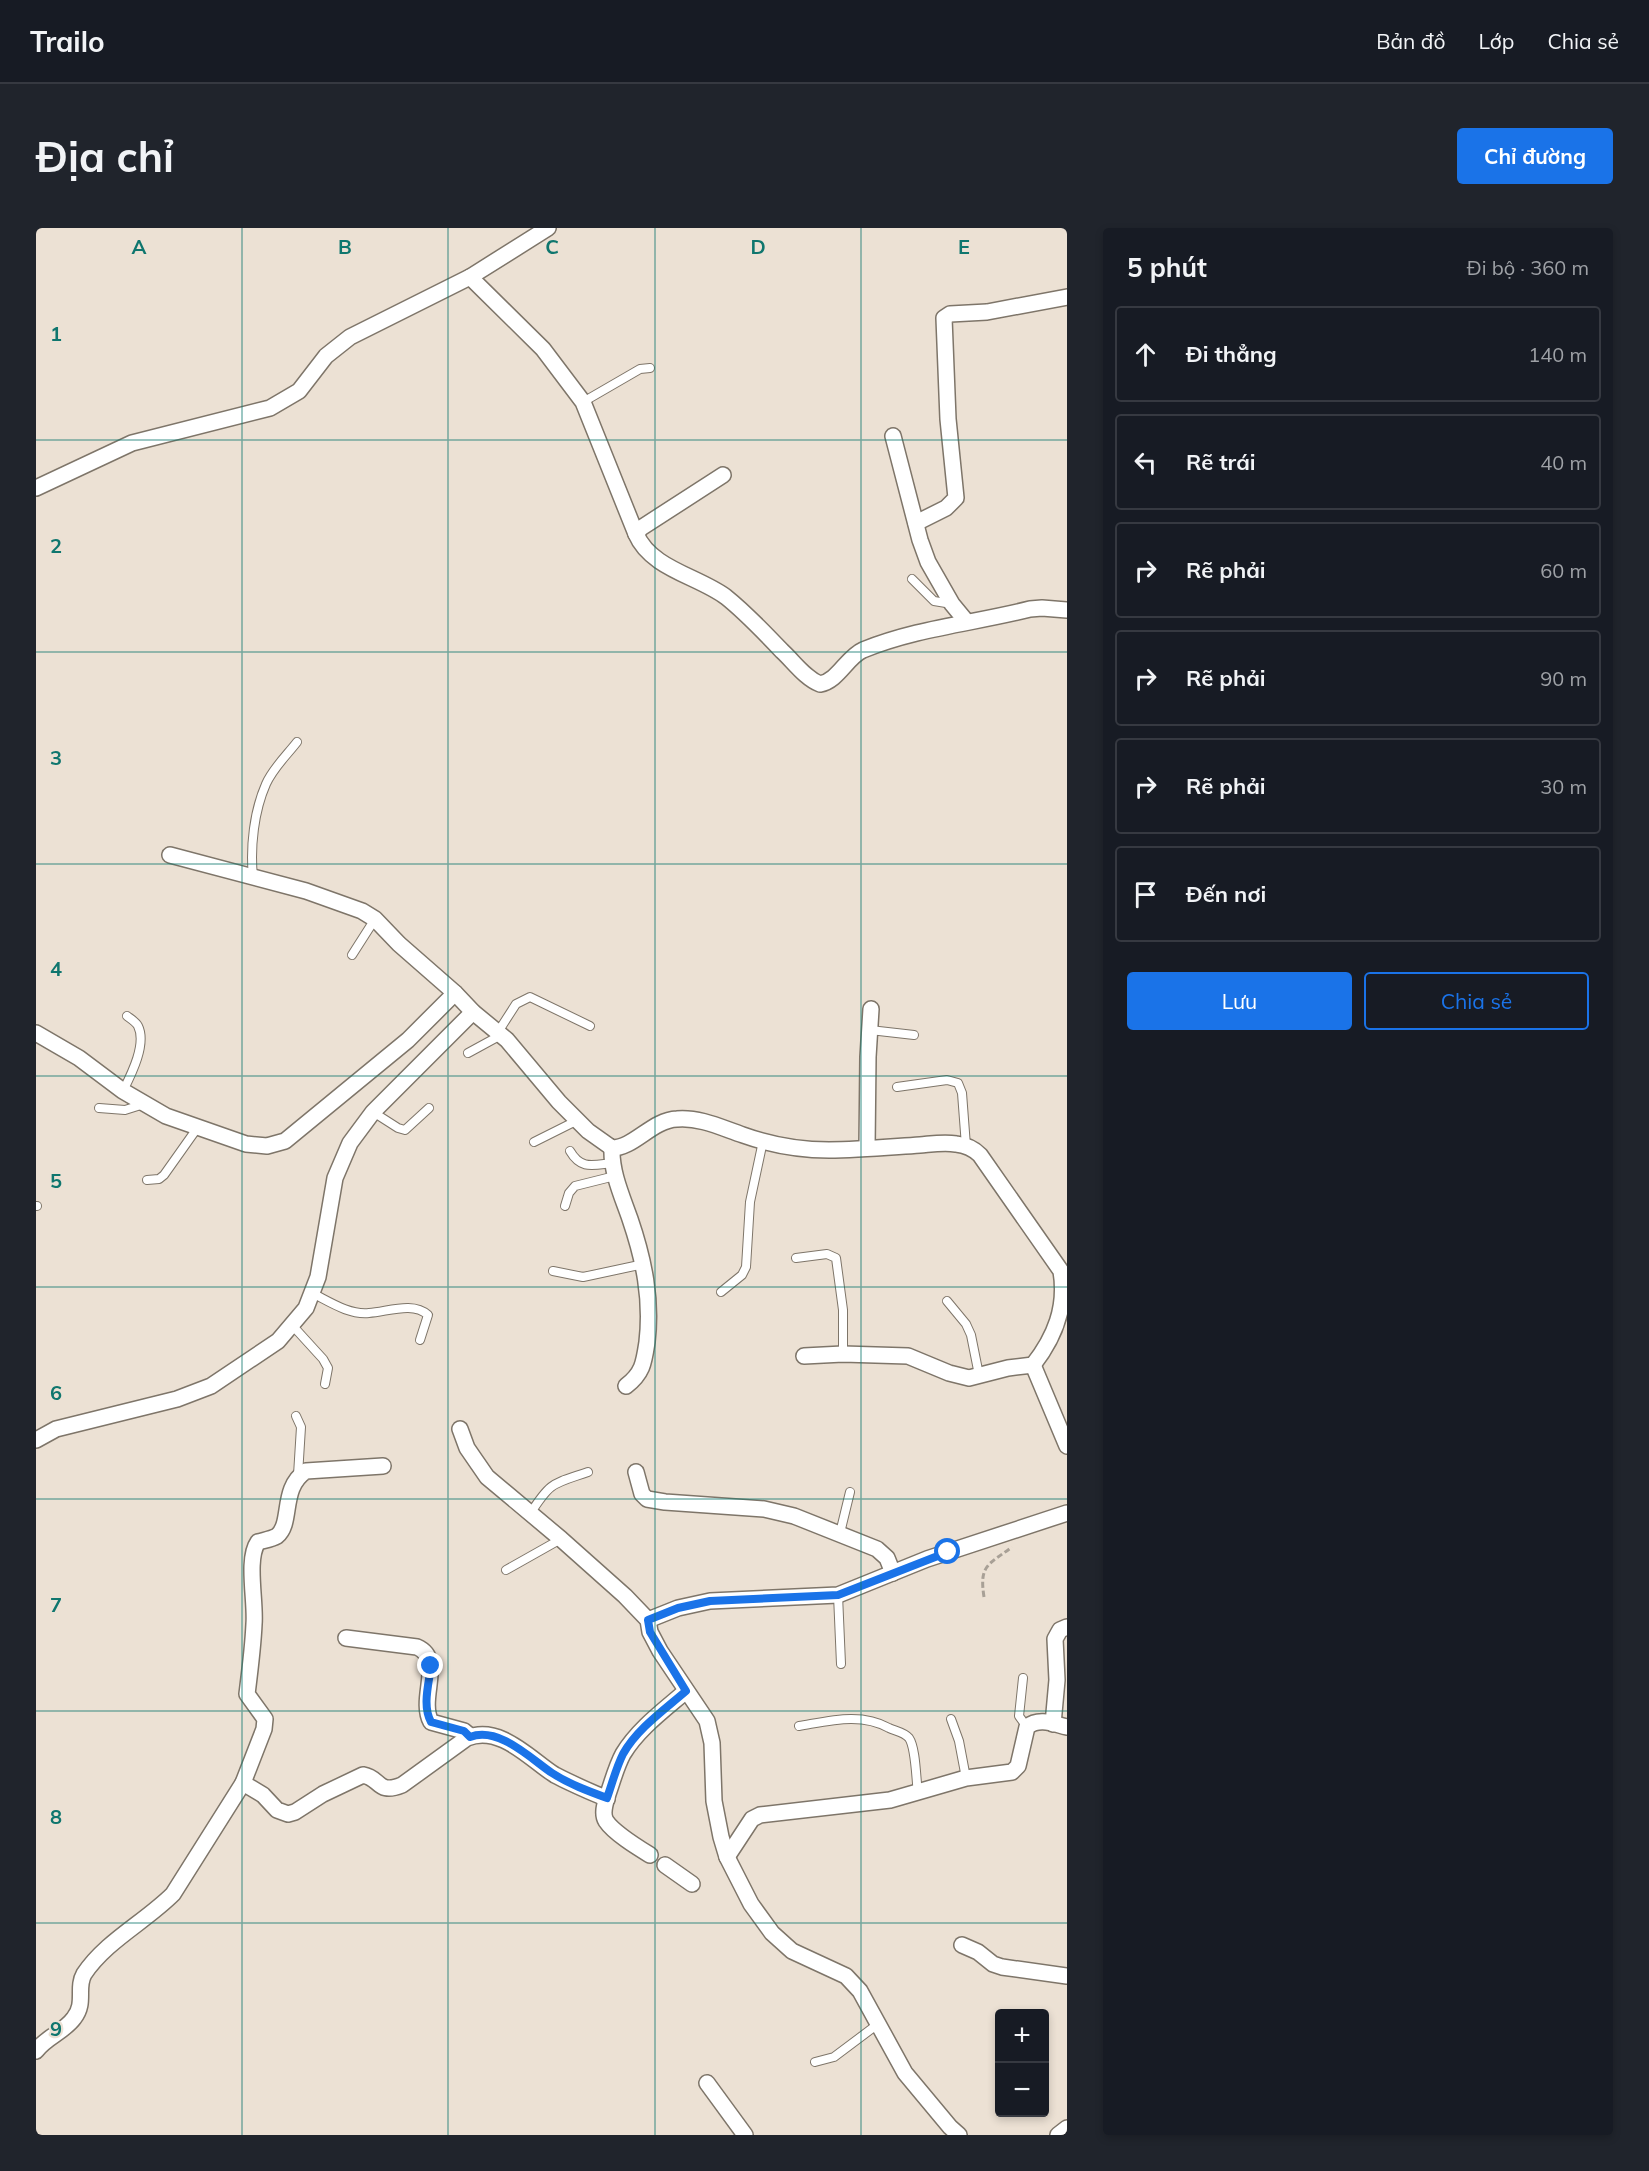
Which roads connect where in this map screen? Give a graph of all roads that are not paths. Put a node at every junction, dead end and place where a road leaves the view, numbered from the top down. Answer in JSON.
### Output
{"nodes":[{"id":1,"x":548,"y":228,"type":"edge"},
{"id":2,"x":470,"y":277,"type":"junction"},
{"id":3,"x":1067,"y":297,"type":"edge"},
{"id":4,"x":650,"y":368,"type":"dead end"},
{"id":5,"x":583,"y":402,"type":"junction"},
{"id":6,"x":893,"y":436,"type":"dead end"},
{"id":7,"x":723,"y":475,"type":"dead end"},
{"id":8,"x":36,"y":488,"type":"edge"},
{"id":9,"x":916,"y":523,"type":"junction"},
{"id":10,"x":636,"y":534,"type":"junction"},
{"id":11,"x":912,"y":579,"type":"dead end"},
{"id":12,"x":952,"y":604,"type":"junction"},
{"id":13,"x":1067,"y":610,"type":"edge"},
{"id":14,"x":966,"y":621,"type":"junction"},
{"id":15,"x":297,"y":742,"type":"dead end"},
{"id":16,"x":170,"y":855,"type":"dead end"},
{"id":17,"x":253,"y":877,"type":"junction"},
{"id":18,"x":375,"y":919,"type":"junction"},
{"id":19,"x":352,"y":954,"type":"dead end"},
{"id":20,"x":463,"y":1001,"type":"junction"},
{"id":21,"x":871,"y":1009,"type":"dead end"},
{"id":22,"x":128,"y":1016,"type":"dead end"},
{"id":23,"x":590,"y":1026,"type":"dead end"},
{"id":24,"x":870,"y":1030,"type":"junction"},
{"id":25,"x":36,"y":1033,"type":"edge"},
{"id":26,"x":500,"y":1034,"type":"junction"},
{"id":27,"x":914,"y":1035,"type":"dead end"},
{"id":28,"x":468,"y":1053,"type":"dead end"},
{"id":29,"x":897,"y":1087,"type":"dead end"},
{"id":30,"x":123,"y":1091,"type":"junction"},
{"id":31,"x":144,"y":1104,"type":"junction"},
{"id":32,"x":99,"y":1108,"type":"dead end"},
{"id":33,"x":429,"y":1108,"type":"dead end"},
{"id":34,"x":373,"y":1112,"type":"junction"},
{"id":35,"x":578,"y":1120,"type":"junction"},
{"id":36,"x":198,"y":1127,"type":"junction"},
{"id":37,"x":763,"y":1141,"type":"junction"},
{"id":38,"x":534,"y":1142,"type":"dead end"},
{"id":39,"x":966,"y":1146,"type":"junction"},
{"id":40,"x":867,"y":1148,"type":"junction"},
{"id":41,"x":570,"y":1151,"type":"dead end"},
{"id":42,"x":613,"y":1162,"type":"junction"},
{"id":43,"x":147,"y":1180,"type":"dead end"},
{"id":44,"x":565,"y":1206,"type":"dead end"},
{"id":45,"x":796,"y":1258,"type":"dead end"},
{"id":46,"x":644,"y":1264,"type":"junction"},
{"id":47,"x":553,"y":1271,"type":"dead end"},
{"id":48,"x":722,"y":1292,"type":"dead end"},
{"id":49,"x":312,"y":1293,"type":"junction"},
{"id":50,"x":947,"y":1302,"type":"dead end"},
{"id":51,"x":292,"y":1325,"type":"junction"},
{"id":52,"x":420,"y":1340,"type":"dead end"},
{"id":53,"x":843,"y":1354,"type":"junction"},
{"id":54,"x":804,"y":1356,"type":"dead end"},
{"id":55,"x":1033,"y":1365,"type":"junction"},
{"id":56,"x":979,"y":1375,"type":"junction"},
{"id":57,"x":325,"y":1384,"type":"dead end"},
{"id":58,"x":626,"y":1386,"type":"dead end"},
{"id":59,"x":296,"y":1416,"type":"dead end"},
{"id":60,"x":460,"y":1429,"type":"dead end"},
{"id":61,"x":36,"y":1440,"type":"edge"},
{"id":62,"x":1067,"y":1446,"type":"edge"},
{"id":63,"x":383,"y":1466,"type":"dead end"},
{"id":64,"x":588,"y":1472,"type":"dead end"},
{"id":65,"x":636,"y":1472,"type":"dead end"},
{"id":66,"x":298,"y":1476,"type":"junction"},
{"id":67,"x":850,"y":1492,"type":"dead end"},
{"id":68,"x":1067,"y":1513,"type":"edge"},
{"id":69,"x":530,"y":1514,"type":"junction"},
{"id":70,"x":840,"y":1533,"type":"junction"},
{"id":71,"x":561,"y":1539,"type":"junction"},
{"id":72,"x":506,"y":1570,"type":"dead end"},
{"id":73,"x":893,"y":1573,"type":"junction"},
{"id":74,"x":838,"y":1595,"type":"junction"},
{"id":75,"x":648,"y":1620,"type":"junction"},
{"id":76,"x":1067,"y":1628,"type":"edge"},
{"id":77,"x":346,"y":1638,"type":"dead end"},
{"id":78,"x":841,"y":1664,"type":"dead end"},
{"id":79,"x":1023,"y":1678,"type":"dead end"},
{"id":80,"x":686,"y":1691,"type":"junction"},
{"id":81,"x":951,"y":1719,"type":"dead end"},
{"id":82,"x":1060,"y":1725,"type":"edge"},
{"id":83,"x":799,"y":1726,"type":"dead end"},
{"id":84,"x":1027,"y":1726,"type":"junction"},
{"id":85,"x":465,"y":1733,"type":"junction"},
{"id":86,"x":966,"y":1778,"type":"junction"},
{"id":87,"x":243,"y":1783,"type":"junction"},
{"id":88,"x":918,"y":1793,"type":"junction"},
{"id":89,"x":607,"y":1798,"type":"junction"},
{"id":90,"x":650,"y":1855,"type":"dead end"},
{"id":91,"x":727,"y":1857,"type":"junction"},
{"id":92,"x":665,"y":1865,"type":"dead end"},
{"id":93,"x":692,"y":1884,"type":"dead end"},
{"id":94,"x":962,"y":1946,"type":"dead end"},
{"id":95,"x":1067,"y":1976,"type":"edge"},
{"id":96,"x":878,"y":2024,"type":"junction"},
{"id":97,"x":36,"y":2051,"type":"edge"},
{"id":98,"x":814,"y":2062,"type":"dead end"},
{"id":99,"x":707,"y":2083,"type":"dead end"},
{"id":100,"x":1067,"y":2128,"type":"edge"},
{"id":101,"x":745,"y":2135,"type":"edge"},
{"id":102,"x":959,"y":2135,"type":"edge"},
{"id":103,"x":1058,"y":2135,"type":"edge"}],
"edges":[{"from":1,"to":2,"type":"street"},
{"from":2,"to":5,"type":"street"},
{"from":2,"to":8,"type":"street"},
{"from":3,"to":9,"type":"street"},
{"from":4,"to":5,"type":"lane"},
{"from":5,"to":10,"type":"street"},
{"from":6,"to":9,"type":"street"},
{"from":7,"to":10,"type":"street"},
{"from":9,"to":12,"type":"street"},
{"from":10,"to":14,"type":"street"},
{"from":11,"to":12,"type":"lane"},
{"from":12,"to":14,"type":"street"},
{"from":13,"to":14,"type":"street"},
{"from":15,"to":17,"type":"lane"},
{"from":16,"to":17,"type":"street"},
{"from":17,"to":18,"type":"street"},
{"from":18,"to":19,"type":"lane"},
{"from":18,"to":20,"type":"street"},
{"from":20,"to":26,"type":"street"},
{"from":20,"to":34,"type":"street"},
{"from":20,"to":36,"type":"street"},
{"from":21,"to":24,"type":"street"},
{"from":22,"to":30,"type":"lane"},
{"from":23,"to":26,"type":"lane"},
{"from":24,"to":27,"type":"lane"},
{"from":24,"to":40,"type":"street"},
{"from":25,"to":30,"type":"street"},
{"from":26,"to":28,"type":"lane"},
{"from":26,"to":35,"type":"street"},
{"from":29,"to":39,"type":"lane"},
{"from":30,"to":31,"type":"street"},
{"from":31,"to":32,"type":"lane"},
{"from":31,"to":36,"type":"street"},
{"from":33,"to":34,"type":"lane"},
{"from":34,"to":49,"type":"street"},
{"from":35,"to":38,"type":"lane"},
{"from":35,"to":42,"type":"street"},
{"from":36,"to":43,"type":"lane"},
{"from":37,"to":40,"type":"street"},
{"from":37,"to":42,"type":"street"},
{"from":37,"to":48,"type":"lane"},
{"from":39,"to":40,"type":"street"},
{"from":39,"to":55,"type":"street"},
{"from":41,"to":42,"type":"lane"},
{"from":42,"to":44,"type":"lane"},
{"from":42,"to":46,"type":"street"},
{"from":45,"to":53,"type":"lane"},
{"from":46,"to":47,"type":"lane"},
{"from":46,"to":58,"type":"street"},
{"from":49,"to":51,"type":"street"},
{"from":49,"to":52,"type":"lane"},
{"from":50,"to":56,"type":"lane"},
{"from":51,"to":57,"type":"lane"},
{"from":51,"to":61,"type":"street"},
{"from":53,"to":54,"type":"street"},
{"from":53,"to":56,"type":"street"},
{"from":55,"to":56,"type":"street"},
{"from":55,"to":62,"type":"street"},
{"from":59,"to":66,"type":"lane"},
{"from":60,"to":69,"type":"street"},
{"from":63,"to":66,"type":"street"},
{"from":64,"to":69,"type":"lane"},
{"from":65,"to":70,"type":"street"},
{"from":66,"to":87,"type":"street"},
{"from":67,"to":70,"type":"lane"},
{"from":68,"to":73,"type":"street"},
{"from":69,"to":71,"type":"street"},
{"from":70,"to":73,"type":"street"},
{"from":71,"to":72,"type":"lane"},
{"from":71,"to":75,"type":"street"},
{"from":73,"to":74,"type":"street"},
{"from":74,"to":75,"type":"street"},
{"from":74,"to":78,"type":"lane"},
{"from":75,"to":80,"type":"street"},
{"from":76,"to":82,"type":"street"},
{"from":77,"to":85,"type":"street"},
{"from":79,"to":84,"type":"lane"},
{"from":80,"to":89,"type":"street"},
{"from":80,"to":91,"type":"street"},
{"from":81,"to":86,"type":"lane"},
{"from":82,"to":84,"type":"street"},
{"from":83,"to":88,"type":"lane"},
{"from":84,"to":86,"type":"street"},
{"from":85,"to":87,"type":"street"},
{"from":85,"to":89,"type":"street"},
{"from":86,"to":88,"type":"street"},
{"from":87,"to":97,"type":"street"},
{"from":88,"to":91,"type":"street"},
{"from":89,"to":90,"type":"street"},
{"from":91,"to":96,"type":"street"},
{"from":92,"to":93,"type":"street"},
{"from":94,"to":95,"type":"street"},
{"from":96,"to":98,"type":"lane"},
{"from":96,"to":102,"type":"street"},
{"from":99,"to":101,"type":"street"},
{"from":100,"to":103,"type":"street"}]}
